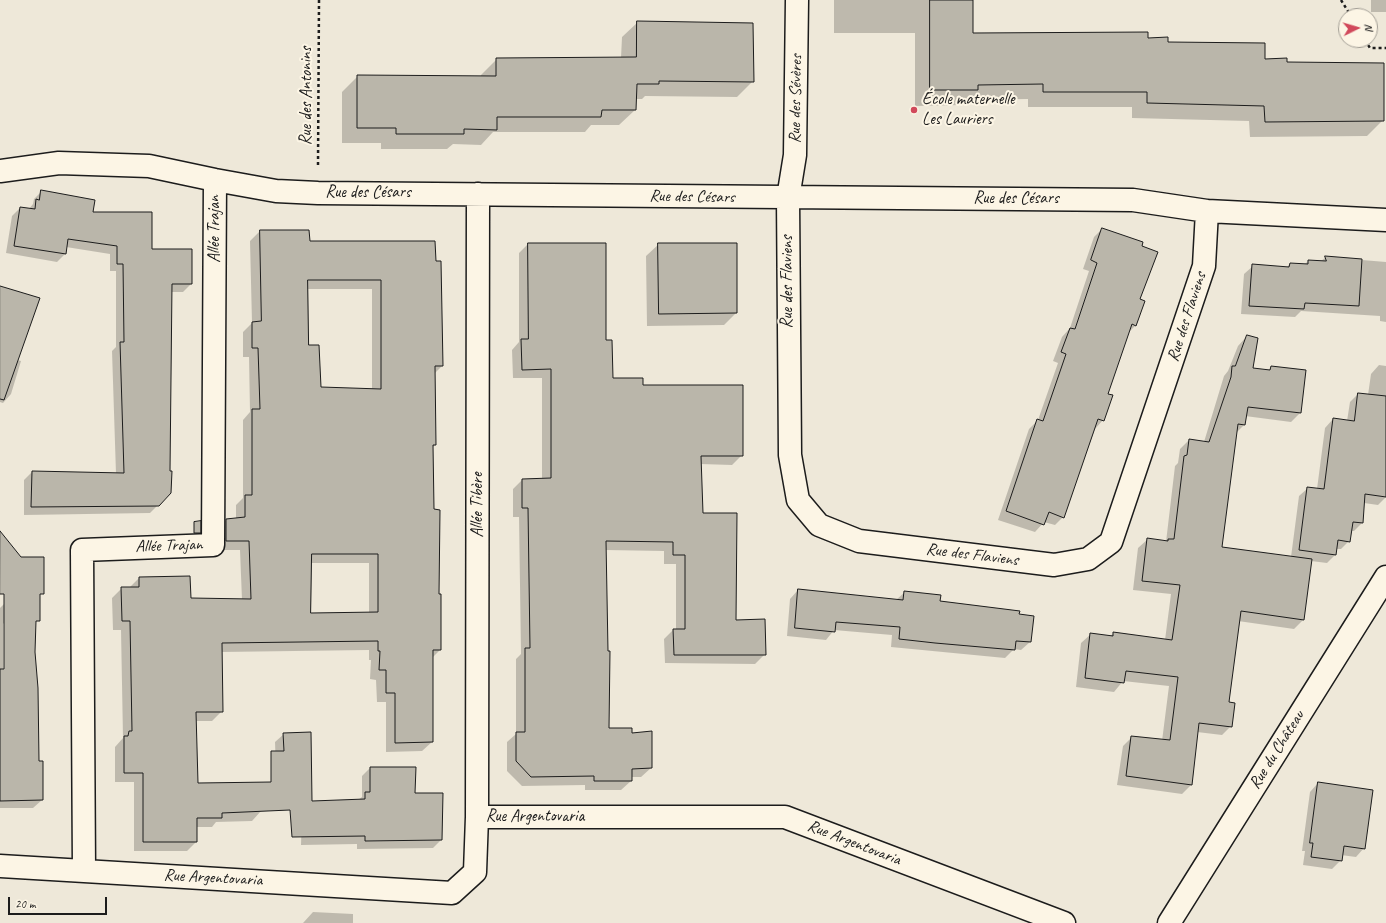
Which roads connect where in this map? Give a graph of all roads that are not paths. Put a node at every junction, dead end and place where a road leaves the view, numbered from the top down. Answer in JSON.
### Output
{"nodes":[{"id":1,"x":797,"y":0,"type":"edge"},
{"id":2,"x":0,"y":171,"type":"edge"},
{"id":3,"x":215,"y":180,"type":"junction"},
{"id":4,"x":478,"y":194,"type":"junction"},
{"id":5,"x":788,"y":198,"type":"junction"},
{"id":6,"x":1207,"y":211,"type":"junction"},
{"id":7,"x":1386,"y":220,"type":"edge"},
{"id":8,"x":1386,"y":577,"type":"edge"},
{"id":9,"x":477,"y":817,"type":"junction"},
{"id":10,"x":0,"y":866,"type":"edge"},
{"id":11,"x":84,"y":871,"type":"junction"},
{"id":12,"x":1064,"y":923,"type":"edge"},
{"id":13,"x":1169,"y":923,"type":"edge"}],
"edges":[{"from":1,"to":5,"type":"street","name":"Rue des Sévères"},
{"from":2,"to":3,"type":"street","name":"Rue des Césars"},
{"from":3,"to":4,"type":"street","name":"Rue des Césars"},
{"from":3,"to":11,"type":"street","name":"Allée Trajan"},
{"from":4,"to":5,"type":"street","name":"Rue des Césars"},
{"from":4,"to":9,"type":"street","name":"Allée Tibère"},
{"from":5,"to":6,"type":"street","name":"Rue des Césars"},
{"from":5,"to":6,"type":"street","name":"Rue des Flaviens"},
{"from":6,"to":7,"type":"street","name":"Rue des Césars"},
{"from":8,"to":13,"type":"street","name":"Rue du Château"},
{"from":9,"to":11,"type":"street","name":"Rue Argentovaria"},
{"from":9,"to":12,"type":"street","name":"Rue Argentovaria"},
{"from":10,"to":11,"type":"street","name":"Rue Argentovaria"}]}
